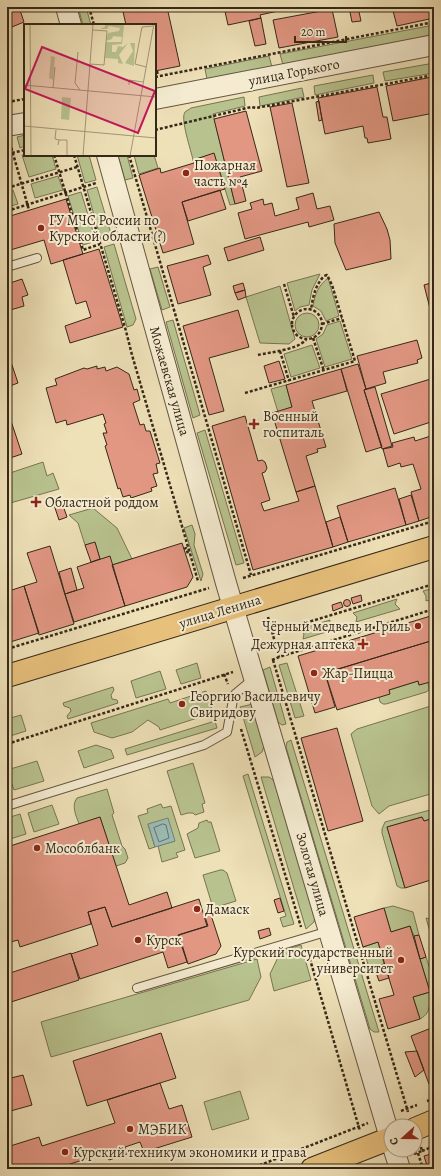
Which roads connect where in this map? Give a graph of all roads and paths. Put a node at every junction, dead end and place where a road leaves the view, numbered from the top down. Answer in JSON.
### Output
{"nodes":[{"id":1,"x":66,"y":7,"type":"edge"},
{"id":2,"x":89,"y":7,"type":"edge"},
{"id":3,"x":434,"y":22,"type":"edge"},
{"id":4,"x":71,"y":24,"type":"edge"},
{"id":5,"x":94,"y":24,"type":"edge"},
{"id":6,"x":434,"y":45,"type":"edge"},
{"id":7,"x":157,"y":71,"type":"dead end"},
{"id":8,"x":434,"y":75,"type":"edge"},
{"id":9,"x":157,"y":76,"type":"edge"},
{"id":10,"x":24,"y":99,"type":"edge"},
{"id":11,"x":156,"y":99,"type":"edge"},
{"id":12,"x":7,"y":102,"type":"edge"},
{"id":13,"x":24,"y":124,"type":"edge"},
{"id":14,"x":156,"y":130,"type":"edge"},
{"id":15,"x":8,"y":133,"type":"edge"},
{"id":16,"x":24,"y":150,"type":"edge"},
{"id":17,"x":12,"y":153,"type":"junction"},
{"id":18,"x":7,"y":154,"type":"edge"},
{"id":19,"x":54,"y":156,"type":"edge"},
{"id":20,"x":74,"y":156,"type":"edge"},
{"id":21,"x":107,"y":156,"type":"edge"},
{"id":22,"x":130,"y":156,"type":"edge"},
{"id":23,"x":77,"y":167,"type":"junction"},
{"id":24,"x":59,"y":172,"type":"junction"},
{"id":25,"x":114,"y":178,"type":"junction"},
{"id":26,"x":21,"y":184,"type":"junction"},
{"id":27,"x":83,"y":187,"type":"junction"},
{"id":28,"x":7,"y":188,"type":"edge"},
{"id":29,"x":65,"y":193,"type":"junction"},
{"id":30,"x":27,"y":205,"type":"junction"},
{"id":31,"x":29,"y":210,"type":"dead end"},
{"id":32,"x":7,"y":211,"type":"edge"},
{"id":33,"x":100,"y":244,"type":"junction"},
{"id":34,"x":37,"y":258,"type":"dead end"},
{"id":35,"x":7,"y":267,"type":"edge"},
{"id":36,"x":284,"y":284,"type":"dead end"},
{"id":37,"x":311,"y":310,"type":"junction"},
{"id":38,"x":294,"y":318,"type":"junction"},
{"id":39,"x":342,"y":318,"type":"junction"},
{"id":40,"x":322,"y":324,"type":"junction"},
{"id":41,"x":313,"y":338,"type":"junction"},
{"id":42,"x":306,"y":339,"type":"junction"},
{"id":43,"x":280,"y":351,"type":"junction"},
{"id":44,"x":258,"y":355,"type":"dead end"},
{"id":45,"x":324,"y":371,"type":"junction"},
{"id":46,"x":289,"y":381,"type":"junction"},
{"id":47,"x":245,"y":393,"type":"dead end"},
{"id":48,"x":434,"y":521,"type":"edge"},
{"id":49,"x":434,"y":547,"type":"edge"},
{"id":50,"x":184,"y":549,"type":"dead end"},
{"id":51,"x":188,"y":554,"type":"dead end"},
{"id":52,"x":250,"y":575,"type":"junction"},
{"id":53,"x":198,"y":581,"type":"dead end"},
{"id":54,"x":226,"y":583,"type":"junction"},
{"id":55,"x":434,"y":584,"type":"edge"},
{"id":56,"x":234,"y":607,"type":"junction"},
{"id":57,"x":434,"y":609,"type":"edge"},
{"id":58,"x":272,"y":633,"type":"dead end"},
{"id":59,"x":7,"y":649,"type":"edge"},
{"id":60,"x":273,"y":660,"type":"junction"},
{"id":61,"x":253,"y":671,"type":"junction"},
{"id":62,"x":224,"y":674,"type":"junction"},
{"id":63,"x":7,"y":676,"type":"edge"},
{"id":64,"x":233,"y":700,"type":"junction"},
{"id":65,"x":7,"y":744,"type":"edge"},
{"id":66,"x":7,"y":806,"type":"edge"},
{"id":67,"x":330,"y":931,"type":"junction"},
{"id":68,"x":304,"y":938,"type":"junction"},
{"id":69,"x":137,"y":988,"type":"dead end"},
{"id":70,"x":434,"y":1099,"type":"edge"},
{"id":71,"x":384,"y":1118,"type":"edge"},
{"id":72,"x":411,"y":1118,"type":"edge"},
{"id":73,"x":412,"y":1118,"type":"edge"},
{"id":74,"x":423,"y":1120,"type":"edge"},
{"id":75,"x":434,"y":1121,"type":"edge"},
{"id":76,"x":359,"y":1127,"type":"junction"},
{"id":77,"x":383,"y":1135,"type":"edge"},
{"id":78,"x":383,"y":1140,"type":"edge"},
{"id":79,"x":434,"y":1146,"type":"edge"},
{"id":80,"x":366,"y":1147,"type":"junction"},
{"id":81,"x":423,"y":1151,"type":"edge"},
{"id":82,"x":397,"y":1158,"type":"edge"},
{"id":83,"x":420,"y":1158,"type":"edge"},
{"id":84,"x":250,"y":1169,"type":"edge"},
{"id":85,"x":312,"y":1169,"type":"edge"},
{"id":86,"x":400,"y":1169,"type":"edge"},
{"id":87,"x":423,"y":1169,"type":"edge"}],
"edges":[{"from":1,"to":4,"type":"street"},
{"from":2,"to":5,"type":"path"},
{"from":3,"to":9,"type":"path"},
{"from":6,"to":11,"type":"street","name":"улица Горького"},
{"from":7,"to":9,"type":"path"},
{"from":8,"to":14,"type":"path"},
{"from":10,"to":12,"type":"path"},
{"from":13,"to":15,"type":"street"},
{"from":15,"to":17,"type":"path"},
{"from":16,"to":17,"type":"path"},
{"from":17,"to":18,"type":"path"},
{"from":17,"to":26,"type":"path"},
{"from":19,"to":24,"type":"path"},
{"from":20,"to":23,"type":"path"},
{"from":21,"to":25,"type":"street","name":"Можаевская улица"},
{"from":22,"to":52,"type":"path"},
{"from":23,"to":24,"type":"path"},
{"from":23,"to":27,"type":"path"},
{"from":24,"to":26,"type":"path"},
{"from":24,"to":29,"type":"path"},
{"from":25,"to":27,"type":"path"},
{"from":25,"to":54,"type":"street","name":"Можаевская улица"},
{"from":26,"to":28,"type":"path"},
{"from":26,"to":30,"type":"path"},
{"from":27,"to":29,"type":"path"},
{"from":27,"to":33,"type":"path"},
{"from":29,"to":30,"type":"path"},
{"from":29,"to":33,"type":"path"},
{"from":30,"to":31,"type":"path"},
{"from":30,"to":32,"type":"path"},
{"from":33,"to":53,"type":"path"},
{"from":34,"to":35,"type":"lane"},
{"from":36,"to":38,"type":"path"},
{"from":37,"to":38,"type":"path"},
{"from":37,"to":39,"type":"path"},
{"from":37,"to":40,"type":"path"},
{"from":38,"to":42,"type":"path"},
{"from":39,"to":40,"type":"path"},
{"from":39,"to":45,"type":"path"},
{"from":40,"to":41,"type":"path"},
{"from":41,"to":42,"type":"path"},
{"from":41,"to":45,"type":"path"},
{"from":42,"to":43,"type":"path"},
{"from":43,"to":44,"type":"path"},
{"from":43,"to":46,"type":"path"},
{"from":45,"to":46,"type":"path"},
{"from":46,"to":47,"type":"path"},
{"from":48,"to":52,"type":"path"},
{"from":49,"to":56,"type":"main road","name":"улица Ленина"},
{"from":50,"to":51,"type":"path"},
{"from":52,"to":54,"type":"path"},
{"from":54,"to":56,"type":"street","name":"Можаевская улица"},
{"from":54,"to":59,"type":"path"},
{"from":55,"to":58,"type":"path"},
{"from":56,"to":61,"type":"street","name":"Золотая улица"},
{"from":56,"to":63,"type":"main road","name":"улица Ленина"},
{"from":57,"to":60,"type":"path"},
{"from":60,"to":61,"type":"path"},
{"from":60,"to":72,"type":"path"},
{"from":61,"to":62,"type":"path"},
{"from":61,"to":64,"type":"lane"},
{"from":61,"to":67,"type":"street","name":"Золотая улица"},
{"from":62,"to":64,"type":"path"},
{"from":62,"to":65,"type":"path"},
{"from":64,"to":66,"type":"lane"},
{"from":64,"to":68,"type":"path"},
{"from":67,"to":68,"type":"lane"},
{"from":67,"to":71,"type":"street","name":"Золотая улица"},
{"from":68,"to":69,"type":"lane"},
{"from":68,"to":76,"type":"path"},
{"from":70,"to":73,"type":"path"},
{"from":74,"to":75,"type":"main road"},
{"from":76,"to":77,"type":"path"},
{"from":76,"to":80,"type":"path"},
{"from":76,"to":84,"type":"path"},
{"from":78,"to":80,"type":"main road"},
{"from":79,"to":81,"type":"path"},
{"from":80,"to":85,"type":"main road"},
{"from":82,"to":86,"type":"street","name":"Золотая улица"},
{"from":83,"to":87,"type":"path"}]}
